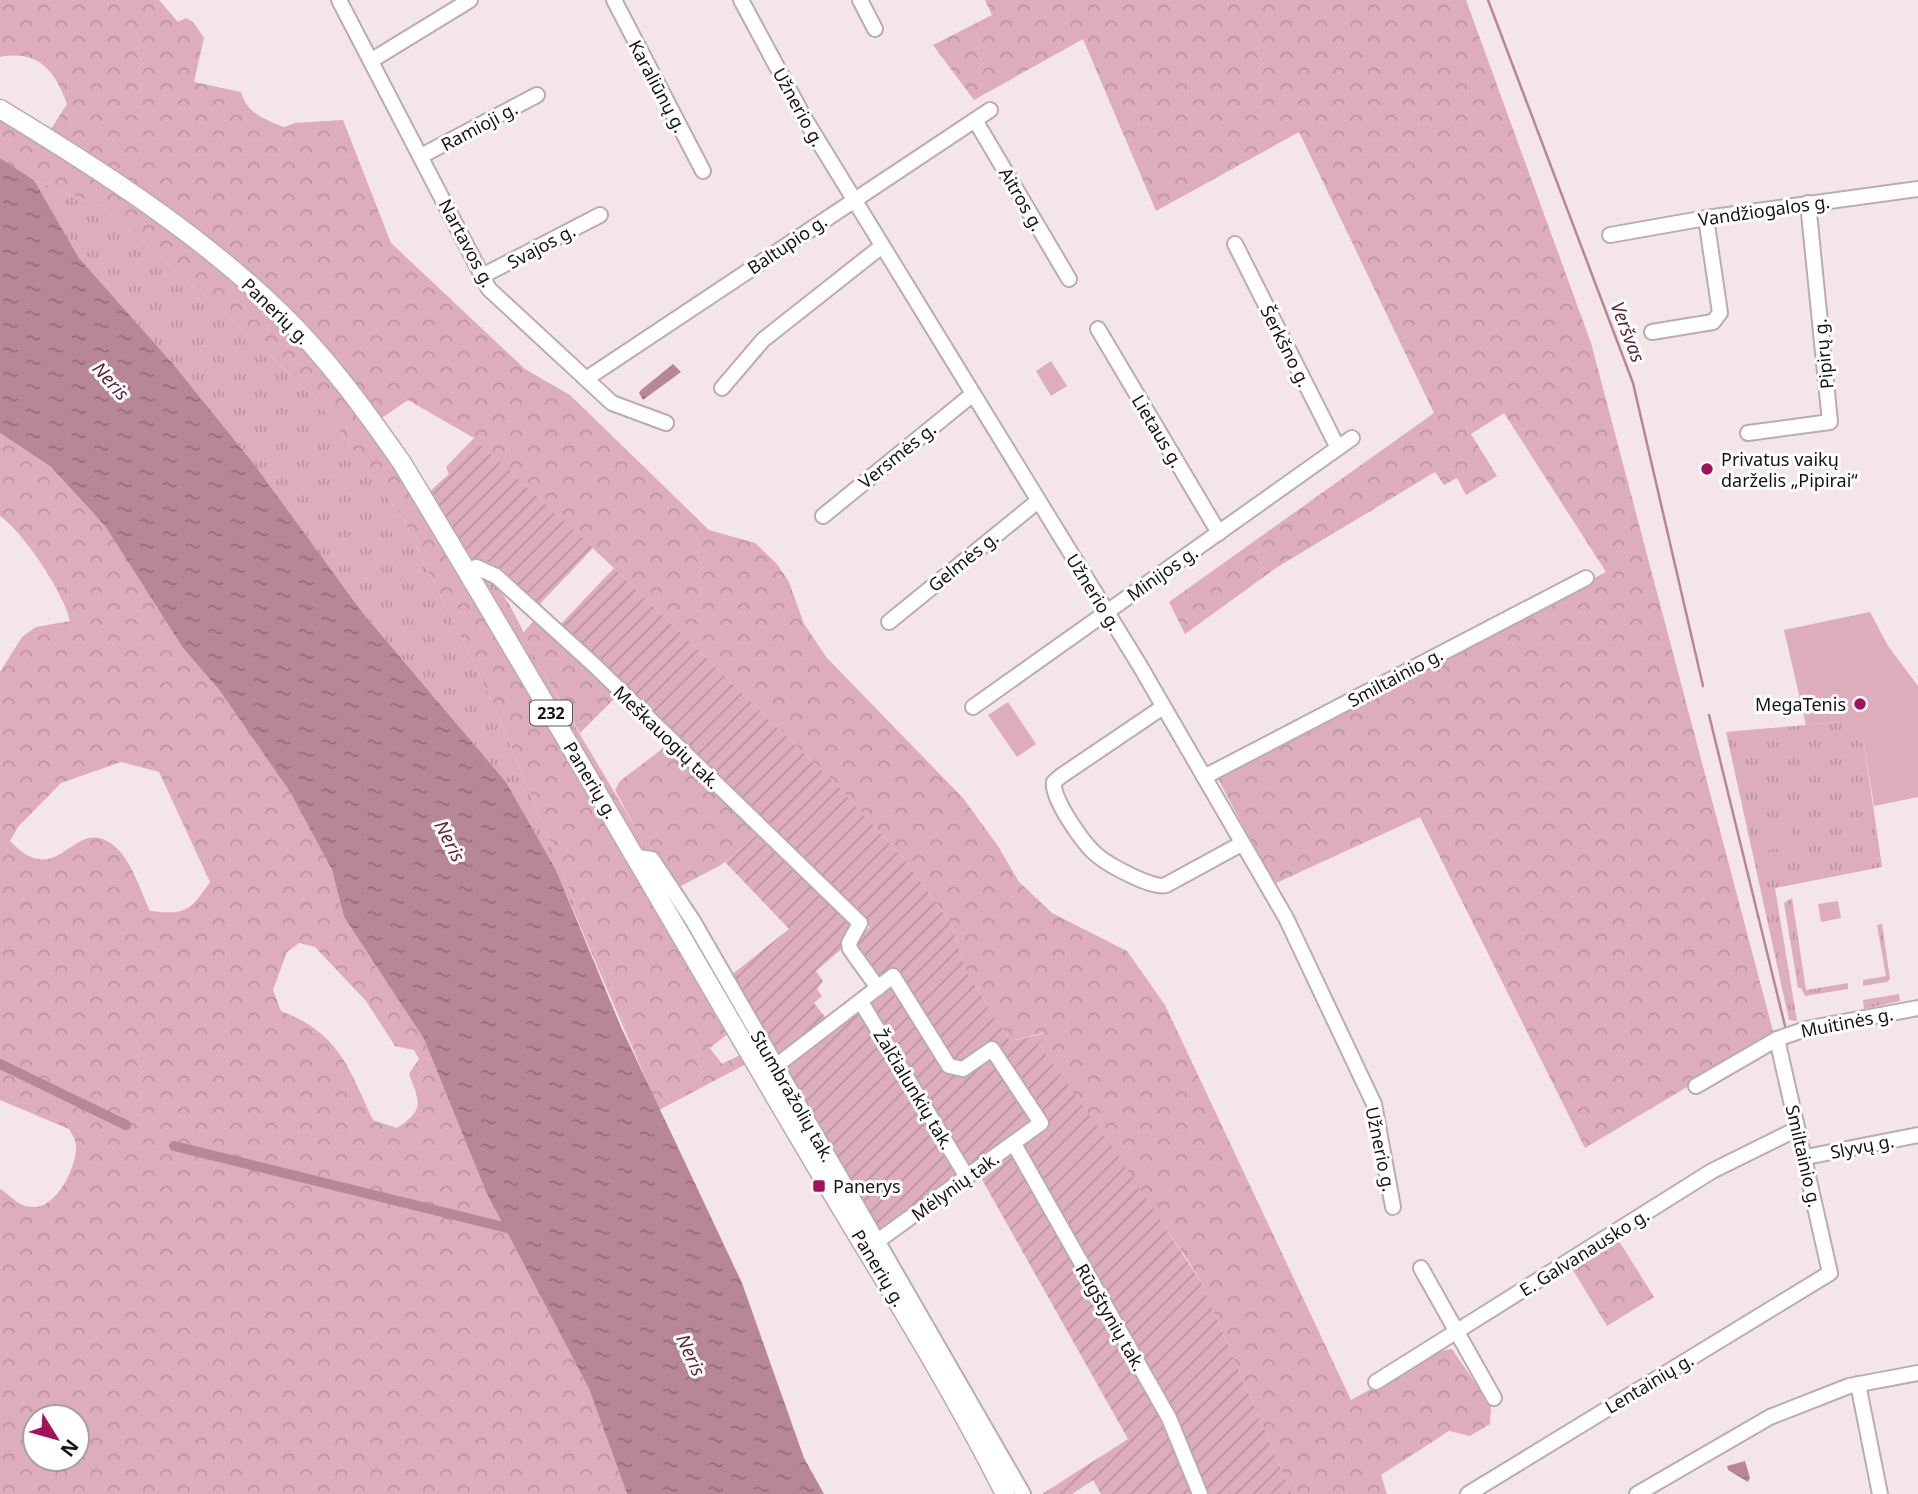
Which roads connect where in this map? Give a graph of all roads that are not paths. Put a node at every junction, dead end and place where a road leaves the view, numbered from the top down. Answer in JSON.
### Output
{"nodes":[{"id":1,"x":339,"y":0,"type":"edge"},
{"id":2,"x":470,"y":0,"type":"edge"},
{"id":3,"x":614,"y":0,"type":"edge"},
{"id":4,"x":741,"y":0,"type":"edge"},
{"id":5,"x":860,"y":0,"type":"edge"},
{"id":6,"x":875,"y":29,"type":"dead end"},
{"id":7,"x":372,"y":60,"type":"junction"},
{"id":8,"x":537,"y":95,"type":"dead end"},
{"id":9,"x":0,"y":109,"type":"edge"},
{"id":10,"x":990,"y":110,"type":"dead end"},
{"id":11,"x":975,"y":120,"type":"junction"},
{"id":12,"x":421,"y":156,"type":"junction"},
{"id":13,"x":703,"y":171,"type":"dead end"},
{"id":14,"x":1918,"y":189,"type":"edge"},
{"id":15,"x":853,"y":199,"type":"junction"},
{"id":16,"x":1808,"y":203,"type":"junction"},
{"id":17,"x":600,"y":215,"type":"dead end"},
{"id":18,"x":1706,"y":218,"type":"junction"},
{"id":19,"x":1610,"y":235,"type":"dead end"},
{"id":20,"x":1235,"y":244,"type":"dead end"},
{"id":21,"x":882,"y":246,"type":"junction"},
{"id":22,"x":482,"y":276,"type":"junction"},
{"id":23,"x":1069,"y":279,"type":"dead end"},
{"id":24,"x":1098,"y":329,"type":"dead end"},
{"id":25,"x":1652,"y":332,"type":"dead end"},
{"id":26,"x":586,"y":379,"type":"junction"},
{"id":27,"x":722,"y":388,"type":"dead end"},
{"id":28,"x":973,"y":394,"type":"junction"},
{"id":29,"x":666,"y":423,"type":"dead end"},
{"id":30,"x":1748,"y":433,"type":"dead end"},
{"id":31,"x":1352,"y":438,"type":"dead end"},
{"id":32,"x":1338,"y":448,"type":"junction"},
{"id":33,"x":1038,"y":501,"type":"junction"},
{"id":34,"x":823,"y":516,"type":"dead end"},
{"id":35,"x":1219,"y":533,"type":"junction"},
{"id":36,"x":467,"y":573,"type":"junction"},
{"id":37,"x":1586,"y":578,"type":"dead end"},
{"id":38,"x":1106,"y":612,"type":"junction"},
{"id":39,"x":889,"y":622,"type":"dead end"},
{"id":40,"x":1163,"y":706,"type":"junction"},
{"id":41,"x":973,"y":707,"type":"dead end"},
{"id":42,"x":1204,"y":777,"type":"junction"},
{"id":43,"x":1241,"y":844,"type":"junction"},
{"id":44,"x":878,"y":988,"type":"junction"},
{"id":45,"x":861,"y":1002,"type":"junction"},
{"id":46,"x":1918,"y":1008,"type":"edge"},
{"id":47,"x":1777,"y":1039,"type":"junction"},
{"id":48,"x":770,"y":1071,"type":"junction"},
{"id":49,"x":1696,"y":1086,"type":"dead end"},
{"id":50,"x":1797,"y":1129,"type":"junction"},
{"id":51,"x":1918,"y":1136,"type":"edge"},
{"id":52,"x":1014,"y":1144,"type":"junction"},
{"id":53,"x":1806,"y":1157,"type":"junction"},
{"id":54,"x":967,"y":1177,"type":"junction"},
{"id":55,"x":1393,"y":1207,"type":"dead end"},
{"id":56,"x":873,"y":1245,"type":"junction"},
{"id":57,"x":1421,"y":1268,"type":"dead end"},
{"id":58,"x":1830,"y":1273,"type":"joint"},
{"id":59,"x":1455,"y":1332,"type":"junction"},
{"id":60,"x":1918,"y":1373,"type":"edge"},
{"id":61,"x":1376,"y":1382,"type":"dead end"},
{"id":62,"x":1854,"y":1385,"type":"junction"},
{"id":63,"x":1494,"y":1398,"type":"dead end"},
{"id":64,"x":1005,"y":1494,"type":"edge"},
{"id":65,"x":1023,"y":1494,"type":"edge"},
{"id":66,"x":1200,"y":1494,"type":"edge"},
{"id":67,"x":1468,"y":1494,"type":"edge"},
{"id":68,"x":1637,"y":1494,"type":"edge"},
{"id":69,"x":1880,"y":1494,"type":"edge"}],
"edges":[{"from":1,"to":7,"type":"street","name":"Nartavos g."},
{"from":2,"to":7,"type":"street"},
{"from":3,"to":13,"type":"street","name":"Karaliūnų g."},
{"from":4,"to":15,"type":"street","name":"Užnerio g."},
{"from":5,"to":6,"type":"street"},
{"from":7,"to":12,"type":"street","name":"Nartavos g."},
{"from":8,"to":12,"type":"street","name":"Ramioji g."},
{"from":9,"to":36,"type":"main road","name":"Panerių g.","number":"232"},
{"from":10,"to":11,"type":"street","name":"Baltupio g."},
{"from":11,"to":15,"type":"street","name":"Baltupio g."},
{"from":11,"to":23,"type":"street","name":"Aitros g."},
{"from":12,"to":22,"type":"street","name":"Nartavos g."},
{"from":14,"to":16,"type":"street","name":"Vandžiogalos g."},
{"from":15,"to":21,"type":"street","name":"Užnerio g."},
{"from":15,"to":26,"type":"street","name":"Baltupio g."},
{"from":16,"to":18,"type":"street","name":"Vandžiogalos g."},
{"from":16,"to":30,"type":"street","name":"Pipirų g."},
{"from":17,"to":22,"type":"street","name":"Svajos g."},
{"from":18,"to":19,"type":"street","name":"Vandžiogalos g."},
{"from":18,"to":25,"type":"street"},
{"from":20,"to":32,"type":"street","name":"Šerkšno g."},
{"from":21,"to":27,"type":"street"},
{"from":21,"to":28,"type":"street","name":"Užnerio g."},
{"from":22,"to":26,"type":"street","name":"Nartavos g."},
{"from":24,"to":35,"type":"street","name":"Lietaus g."},
{"from":26,"to":29,"type":"street","name":"Nartavos g."},
{"from":28,"to":33,"type":"street","name":"Užnerio g."},
{"from":28,"to":34,"type":"street","name":"Versmės g."},
{"from":31,"to":32,"type":"street","name":"Minijos g."},
{"from":32,"to":35,"type":"street","name":"Minijos g."},
{"from":33,"to":38,"type":"street","name":"Užnerio g."},
{"from":33,"to":39,"type":"street","name":"Gelmės g."},
{"from":35,"to":38,"type":"street","name":"Minijos g."},
{"from":36,"to":44,"type":"street","name":"Meškauogių tak."},
{"from":36,"to":48,"type":"main road","name":"Panerių g.","number":"232"},
{"from":37,"to":42,"type":"street","name":"Smiltainio g."},
{"from":38,"to":40,"type":"street","name":"Užnerio g."},
{"from":38,"to":41,"type":"street","name":"Minijos g."},
{"from":40,"to":42,"type":"street","name":"Užnerio g."},
{"from":40,"to":43,"type":"street"},
{"from":42,"to":43,"type":"street","name":"Užnerio g."},
{"from":43,"to":55,"type":"street","name":"Užnerio g."},
{"from":44,"to":45,"type":"street"},
{"from":44,"to":52,"type":"street","name":"Mėlynių tak."},
{"from":45,"to":48,"type":"street"},
{"from":45,"to":54,"type":"street","name":"Žalčialunkių tak."},
{"from":46,"to":47,"type":"street","name":"Muitinės g."},
{"from":47,"to":49,"type":"street","name":"Muitinės g."},
{"from":47,"to":50,"type":"street","name":"Smiltainio g."},
{"from":48,"to":56,"type":"main road","name":"Panerių g.","number":"232"},
{"from":50,"to":53,"type":"street","name":"Smiltainio g."},
{"from":50,"to":59,"type":"street","name":"E. Galvanausko g."},
{"from":51,"to":53,"type":"street","name":"Slyvų g."},
{"from":52,"to":54,"type":"street","name":"Mėlynių tak."},
{"from":52,"to":66,"type":"street","name":"Rūgštynių tak."},
{"from":53,"to":58,"type":"street","name":"Smiltainio g."},
{"from":54,"to":56,"type":"street","name":"Mėlynių tak."},
{"from":56,"to":64,"type":"main road","name":"Panerių g.","number":"232"},
{"from":56,"to":65,"type":"street"},
{"from":57,"to":59,"type":"street"},
{"from":58,"to":67,"type":"street","name":"Lentainių g."},
{"from":59,"to":61,"type":"street","name":"E. Galvanausko g."},
{"from":59,"to":63,"type":"street"},
{"from":60,"to":62,"type":"street"},
{"from":62,"to":68,"type":"street"},
{"from":62,"to":69,"type":"street"}]}
